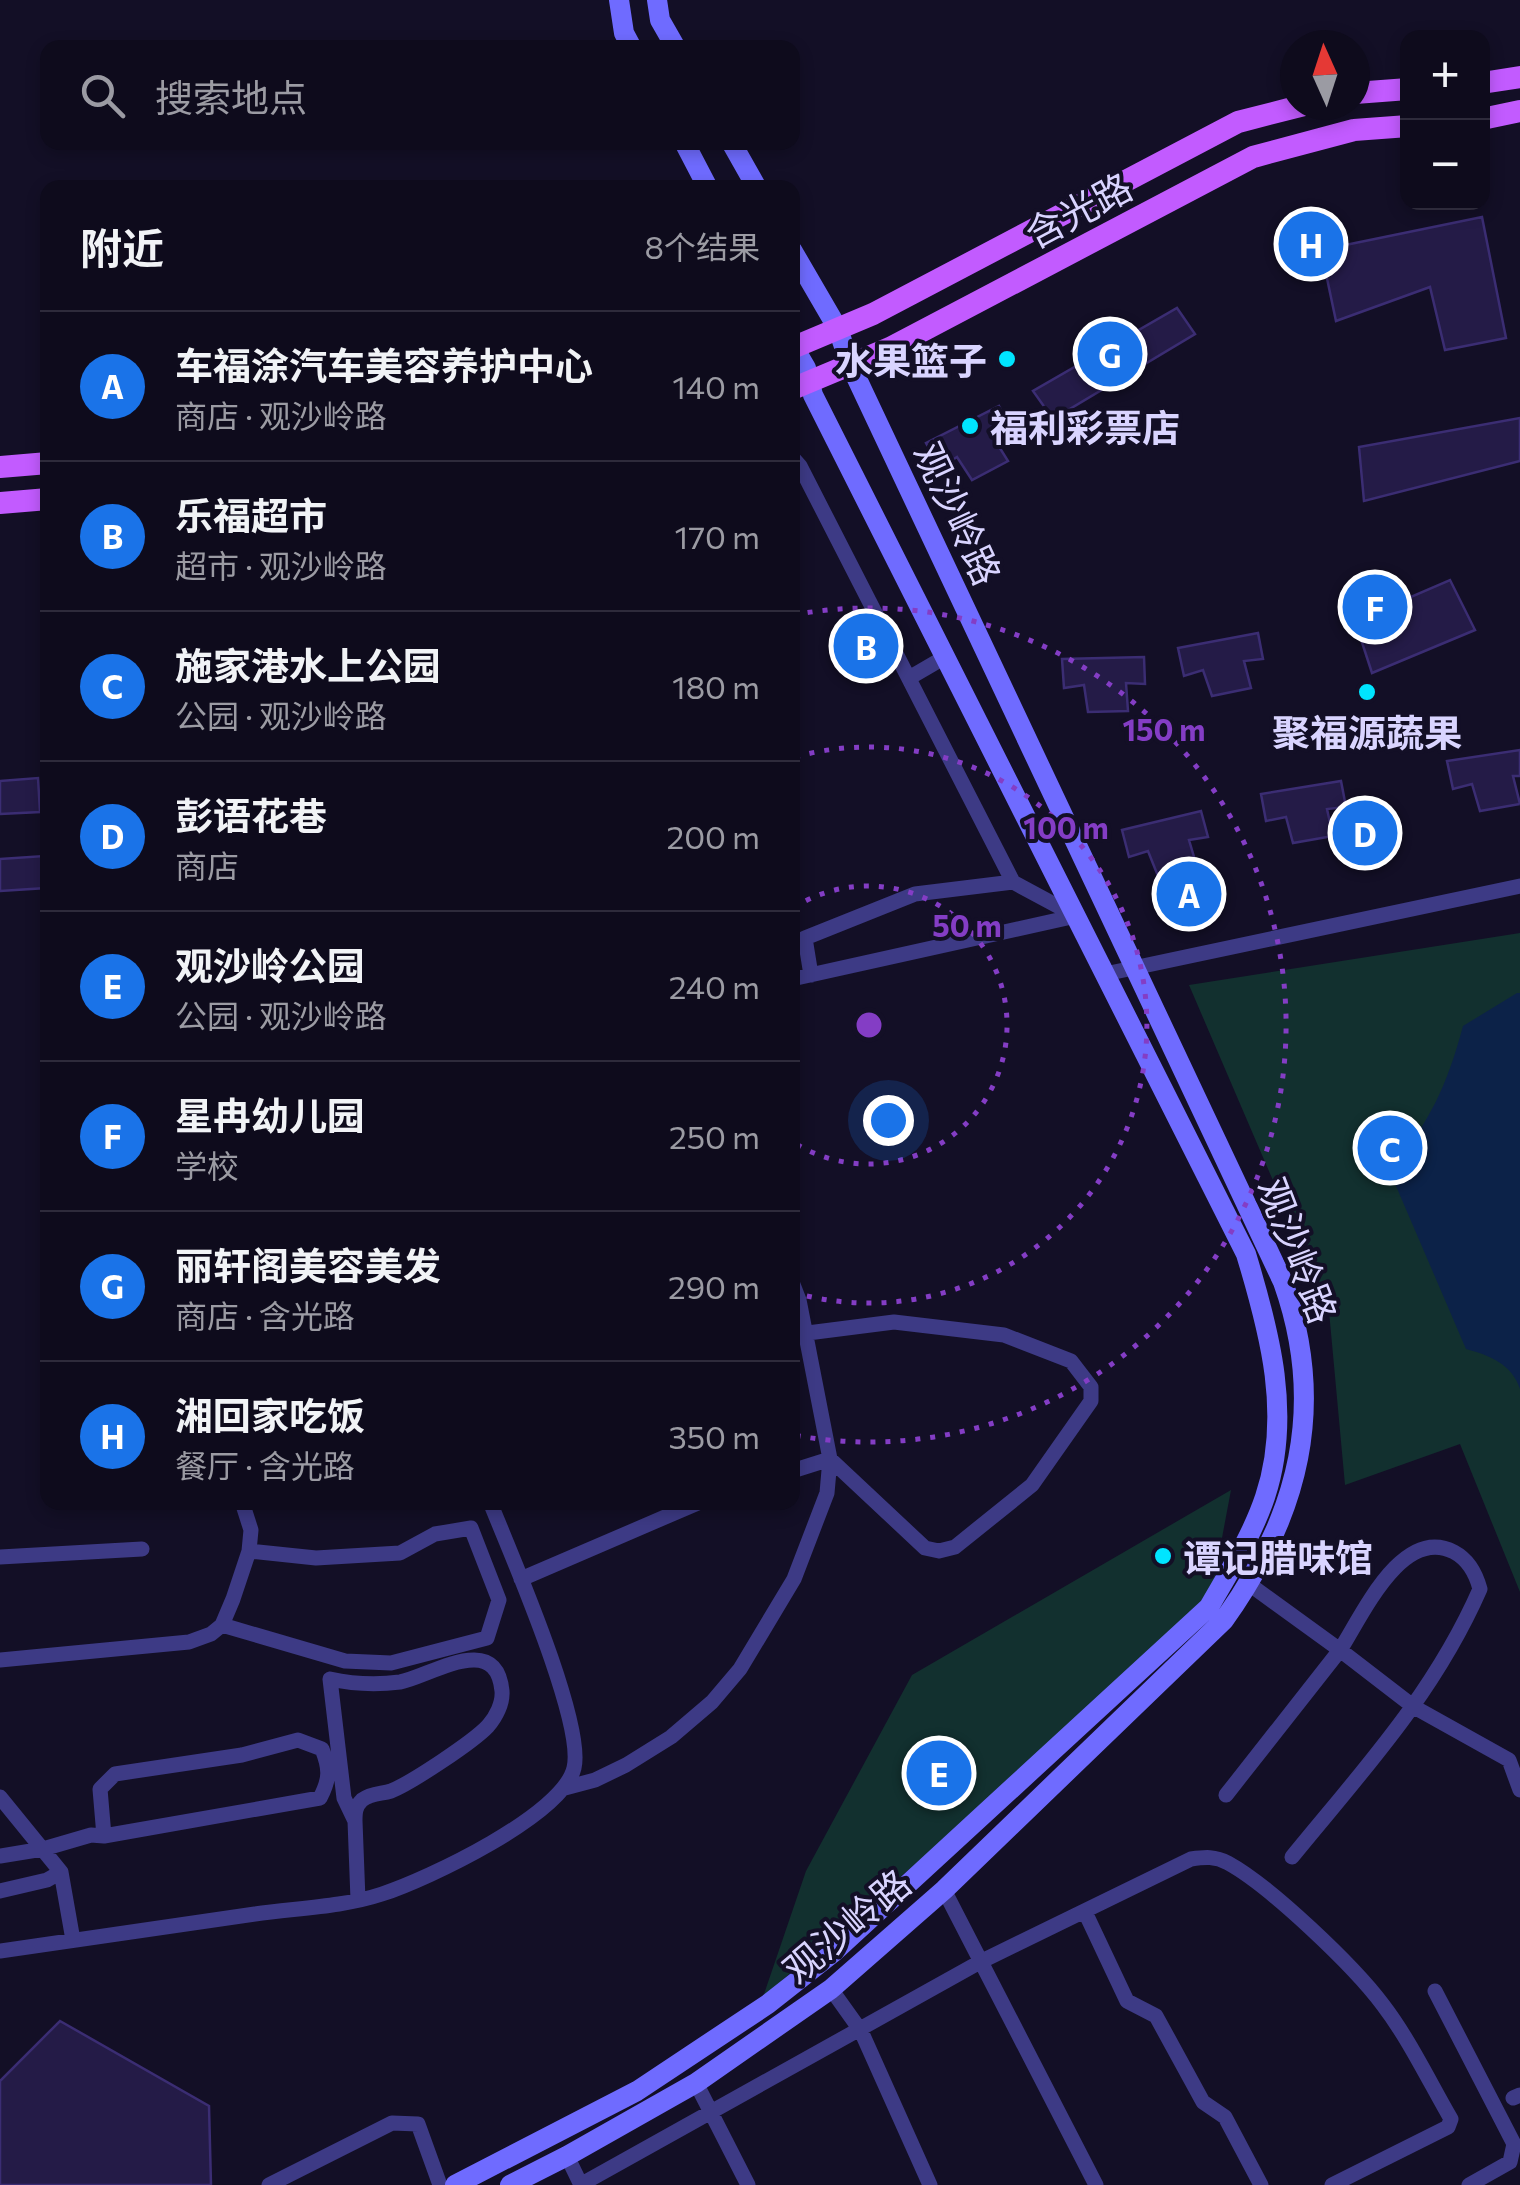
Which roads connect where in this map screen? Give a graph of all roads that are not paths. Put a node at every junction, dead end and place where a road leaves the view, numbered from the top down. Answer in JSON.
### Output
{"nodes":[{"id":1,"x":619,"y":0,"type":"edge"},
{"id":2,"x":657,"y":0,"type":"edge"},
{"id":3,"x":628,"y":40,"type":"edge"},
{"id":4,"x":671,"y":40,"type":"edge"},
{"id":5,"x":1520,"y":77,"type":"edge"},
{"id":6,"x":1490,"y":81,"type":"edge"},
{"id":7,"x":1400,"y":90,"type":"edge"},
{"id":8,"x":1370,"y":92,"type":"edge"},
{"id":9,"x":1280,"y":111,"type":"edge"},
{"id":10,"x":1520,"y":111,"type":"edge"},
{"id":11,"x":1490,"y":118,"type":"edge"},
{"id":12,"x":1400,"y":127,"type":"edge"},
{"id":13,"x":688,"y":150,"type":"edge"},
{"id":14,"x":736,"y":150,"type":"edge"},
{"id":15,"x":704,"y":180,"type":"edge"},
{"id":16,"x":752,"y":180,"type":"edge"},
{"id":17,"x":800,"y":264,"type":"edge"},
{"id":18,"x":838,"y":329,"type":"junction"},
{"id":19,"x":800,"y":343,"type":"edge"},
{"id":20,"x":850,"y":364,"type":"junction"},
{"id":21,"x":801,"y":385,"type":"edge"},
{"id":22,"x":40,"y":464,"type":"edge"},
{"id":23,"x":0,"y":467,"type":"edge"},
{"id":24,"x":800,"y":472,"type":"edge"},
{"id":25,"x":40,"y":500,"type":"edge"},
{"id":26,"x":0,"y":503,"type":"edge"},
{"id":27,"x":945,"y":657,"type":"junction"},
{"id":28,"x":909,"y":678,"type":"junction"},
{"id":29,"x":1014,"y":882,"type":"junction"},
{"id":30,"x":1520,"y":886,"type":"edge"},
{"id":31,"x":1076,"y":916,"type":"junction"},
{"id":32,"x":1135,"y":968,"type":"junction"},
{"id":33,"x":1105,"y":974,"type":"junction"},
{"id":34,"x":812,"y":975,"type":"junction"},
{"id":35,"x":800,"y":978,"type":"edge"},
{"id":36,"x":800,"y":1334,"type":"edge"},
{"id":37,"x":800,"y":1342,"type":"edge"},
{"id":38,"x":830,"y":1459,"type":"junction"},
{"id":39,"x":800,"y":1468,"type":"edge"},
{"id":40,"x":245,"y":1510,"type":"edge"},
{"id":41,"x":493,"y":1510,"type":"edge"},
{"id":42,"x":681,"y":1510,"type":"edge"},
{"id":43,"x":142,"y":1549,"type":"dead end"},
{"id":44,"x":249,"y":1551,"type":"junction"},
{"id":45,"x":0,"y":1557,"type":"edge"},
{"id":46,"x":521,"y":1579,"type":"junction"},
{"id":47,"x":1250,"y":1584,"type":"junction"},
{"id":48,"x":222,"y":1625,"type":"junction"},
{"id":49,"x":1340,"y":1650,"type":"junction"},
{"id":50,"x":0,"y":1660,"type":"edge"},
{"id":51,"x":1414,"y":1707,"type":"junction"},
{"id":52,"x":565,"y":1788,"type":"junction"},
{"id":53,"x":1520,"y":1790,"type":"edge"},
{"id":54,"x":1226,"y":1795,"type":"dead end"},
{"id":55,"x":0,"y":1797,"type":"edge"},
{"id":56,"x":355,"y":1822,"type":"junction"},
{"id":57,"x":104,"y":1836,"type":"junction"},
{"id":58,"x":43,"y":1850,"type":"junction"},
{"id":59,"x":0,"y":1856,"type":"edge"},
{"id":60,"x":1292,"y":1858,"type":"dead end"},
{"id":61,"x":60,"y":1872,"type":"junction"},
{"id":62,"x":944,"y":1890,"type":"junction"},
{"id":63,"x":0,"y":1891,"type":"edge"},
{"id":64,"x":358,"y":1900,"type":"junction"},
{"id":65,"x":1086,"y":1912,"type":"junction"},
{"id":66,"x":72,"y":1940,"type":"junction"},
{"id":67,"x":0,"y":1951,"type":"edge"},
{"id":68,"x":980,"y":1962,"type":"junction"},
{"id":69,"x":831,"y":1989,"type":"junction"},
{"id":70,"x":1435,"y":1991,"type":"dead end"},
{"id":71,"x":861,"y":2031,"type":"junction"},
{"id":72,"x":696,"y":2083,"type":"junction"},
{"id":73,"x":712,"y":2114,"type":"junction"},
{"id":74,"x":567,"y":2156,"type":"junction"},
{"id":75,"x":1515,"y":2167,"type":"edge"},
{"id":76,"x":269,"y":2185,"type":"edge"},
{"id":77,"x":440,"y":2185,"type":"edge"},
{"id":78,"x":455,"y":2185,"type":"edge"},
{"id":79,"x":510,"y":2185,"type":"edge"},
{"id":80,"x":581,"y":2185,"type":"edge"},
{"id":81,"x":748,"y":2185,"type":"edge"},
{"id":82,"x":930,"y":2185,"type":"edge"},
{"id":83,"x":1096,"y":2185,"type":"edge"},
{"id":84,"x":1261,"y":2185,"type":"edge"},
{"id":85,"x":1332,"y":2185,"type":"edge"},
{"id":86,"x":1469,"y":2185,"type":"edge"}],
"edges":[{"from":1,"to":3,"type":"main road"},
{"from":2,"to":4,"type":"main road"},
{"from":5,"to":6,"type":"main road"},
{"from":7,"to":8,"type":"main road"},
{"from":9,"to":18,"type":"main road","name":"含光路"},
{"from":10,"to":11,"type":"main road"},
{"from":12,"to":20,"type":"main road","name":"含光路"},
{"from":13,"to":15,"type":"main road"},
{"from":14,"to":16,"type":"main road"},
{"from":17,"to":18,"type":"main road","name":"观沙岭路"},
{"from":18,"to":19,"type":"main road","name":"含光路"},
{"from":18,"to":20,"type":"main road","name":"观沙岭路"},
{"from":20,"to":21,"type":"main road","name":"含光路"},
{"from":20,"to":32,"type":"main road","name":"观沙岭路"},
{"from":21,"to":27,"type":"main road","name":"观沙岭路"},
{"from":22,"to":23,"type":"main road"},
{"from":24,"to":28,"type":"street"},
{"from":25,"to":26,"type":"main road"},
{"from":27,"to":28,"type":"street"},
{"from":27,"to":31,"type":"main road","name":"观沙岭路"},
{"from":28,"to":29,"type":"street"},
{"from":29,"to":31,"type":"street"},
{"from":29,"to":34,"type":"street"},
{"from":30,"to":32,"type":"street"},
{"from":31,"to":33,"type":"main road","name":"观沙岭路"},
{"from":31,"to":34,"type":"street"},
{"from":32,"to":33,"type":"street"},
{"from":32,"to":47,"type":"main road","name":"观沙岭路"},
{"from":33,"to":78,"type":"main road","name":"观沙岭路"},
{"from":34,"to":35,"type":"street"},
{"from":36,"to":38,"type":"street"},
{"from":37,"to":38,"type":"street"},
{"from":38,"to":39,"type":"street"},
{"from":38,"to":52,"type":"street"},
{"from":40,"to":44,"type":"street"},
{"from":41,"to":46,"type":"street"},
{"from":42,"to":46,"type":"street"},
{"from":43,"to":45,"type":"street"},
{"from":44,"to":48,"type":"street"},
{"from":44,"to":48,"type":"street"},
{"from":46,"to":52,"type":"street"},
{"from":47,"to":49,"type":"street"},
{"from":47,"to":62,"type":"main road","name":"观沙岭路"},
{"from":48,"to":50,"type":"street"},
{"from":49,"to":51,"type":"street"},
{"from":49,"to":51,"type":"street"},
{"from":49,"to":54,"type":"street"},
{"from":51,"to":53,"type":"street"},
{"from":51,"to":60,"type":"street"},
{"from":52,"to":64,"type":"street"},
{"from":55,"to":58,"type":"street"},
{"from":56,"to":56,"type":"street"},
{"from":56,"to":64,"type":"street"},
{"from":57,"to":57,"type":"street"},
{"from":57,"to":58,"type":"street"},
{"from":58,"to":59,"type":"street"},
{"from":58,"to":61,"type":"street"},
{"from":61,"to":63,"type":"street"},
{"from":61,"to":66,"type":"street"},
{"from":62,"to":68,"type":"street"},
{"from":62,"to":69,"type":"main road","name":"观沙岭路"},
{"from":64,"to":66,"type":"street"},
{"from":65,"to":68,"type":"street"},
{"from":65,"to":84,"type":"street"},
{"from":65,"to":85,"type":"street"},
{"from":66,"to":67,"type":"street"},
{"from":68,"to":71,"type":"street"},
{"from":68,"to":83,"type":"street"},
{"from":69,"to":71,"type":"street"},
{"from":69,"to":72,"type":"main road","name":"观沙岭路"},
{"from":70,"to":75,"type":"street"},
{"from":71,"to":73,"type":"street"},
{"from":71,"to":82,"type":"street"},
{"from":72,"to":73,"type":"street"},
{"from":72,"to":74,"type":"main road","name":"观沙岭路"},
{"from":73,"to":80,"type":"street"},
{"from":73,"to":81,"type":"street"},
{"from":74,"to":79,"type":"main road","name":"观沙岭路"},
{"from":74,"to":80,"type":"street"},
{"from":75,"to":86,"type":"street"},
{"from":76,"to":77,"type":"street"}]}
